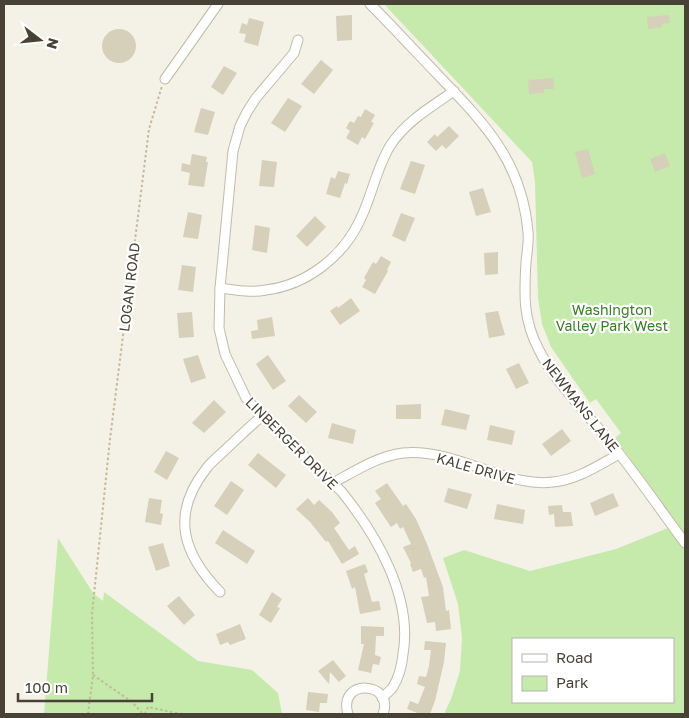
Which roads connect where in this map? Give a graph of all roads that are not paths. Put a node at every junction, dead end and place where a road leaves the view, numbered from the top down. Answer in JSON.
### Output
{"nodes":[{"id":1,"x":218,"y":4,"type":"edge"},
{"id":2,"x":370,"y":4,"type":"edge"},
{"id":3,"x":298,"y":40,"type":"dead end"},
{"id":4,"x":165,"y":79,"type":"road end"},
{"id":5,"x":454,"y":91,"type":"junction"},
{"id":6,"x":220,"y":288,"type":"junction"},
{"id":7,"x":262,"y":416,"type":"junction"},
{"id":8,"x":619,"y":454,"type":"junction"},
{"id":9,"x":333,"y":483,"type":"junction"},
{"id":10,"x":685,"y":543,"type":"edge"},
{"id":11,"x":220,"y":592,"type":"dead end"},
{"id":12,"x":382,"y":698,"type":"junction"},
{"id":13,"x":348,"y":714,"type":"edge"},
{"id":14,"x":383,"y":714,"type":"edge"}],
"edges":[{"from":1,"to":4,"type":"street"},
{"from":2,"to":5,"type":"street","name":"NEWMANS LANE"},
{"from":3,"to":6,"type":"street","name":"LINBERGER DRIVE"},
{"from":5,"to":6,"type":"street"},
{"from":5,"to":8,"type":"street","name":"NEWMANS LANE"},
{"from":6,"to":7,"type":"street","name":"LINBERGER DRIVE"},
{"from":7,"to":9,"type":"street","name":"LINBERGER DRIVE"},
{"from":7,"to":11,"type":"street"},
{"from":8,"to":9,"type":"street","name":"KALE DRIVE"},
{"from":8,"to":10,"type":"street","name":"NEWMANS LANE"},
{"from":9,"to":12,"type":"street","name":"LINBERGER DRIVE"},
{"from":12,"to":13,"type":"street"},
{"from":12,"to":14,"type":"street"}]}
